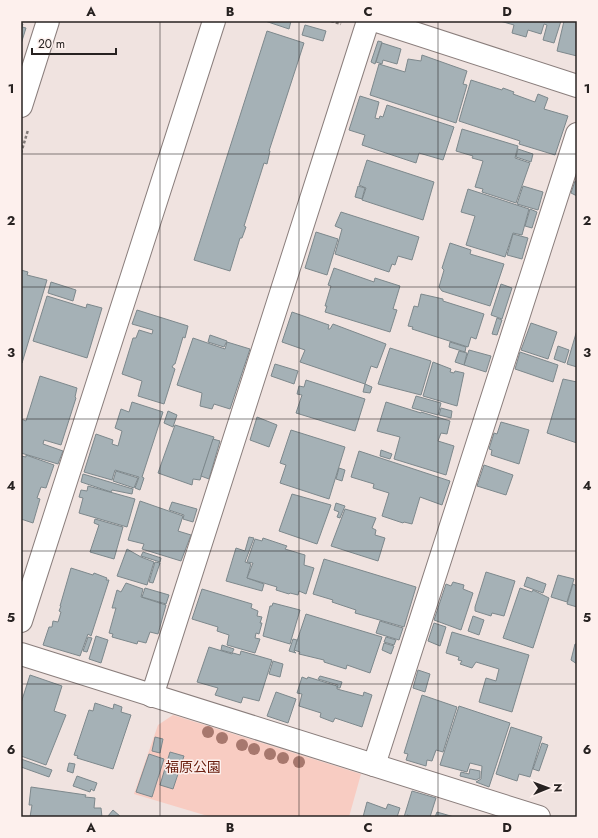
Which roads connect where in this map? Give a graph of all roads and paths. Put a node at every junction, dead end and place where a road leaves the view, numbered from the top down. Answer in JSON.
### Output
{"nodes":[{"id":1,"x":46,"y":21,"type":"edge"},
{"id":2,"x":214,"y":21,"type":"edge"},
{"id":3,"x":368,"y":21,"type":"edge"},
{"id":4,"x":377,"y":21,"type":"edge"},
{"id":5,"x":577,"y":86,"type":"edge"},
{"id":6,"x":21,"y":106,"type":"edge"},
{"id":7,"x":577,"y":134,"type":"edge"},
{"id":8,"x":21,"y":621,"type":"edge"},
{"id":9,"x":21,"y":654,"type":"edge"},
{"id":10,"x":152,"y":696,"type":"junction"},
{"id":11,"x":374,"y":765,"type":"junction"},
{"id":12,"x":539,"y":817,"type":"edge"}],
"edges":[{"from":1,"to":6,"type":"street"},
{"from":2,"to":8,"type":"street"},
{"from":3,"to":10,"type":"street"},
{"from":4,"to":5,"type":"street"},
{"from":7,"to":11,"type":"street"},
{"from":9,"to":10,"type":"street"},
{"from":10,"to":11,"type":"street"},
{"from":11,"to":12,"type":"street"}]}
